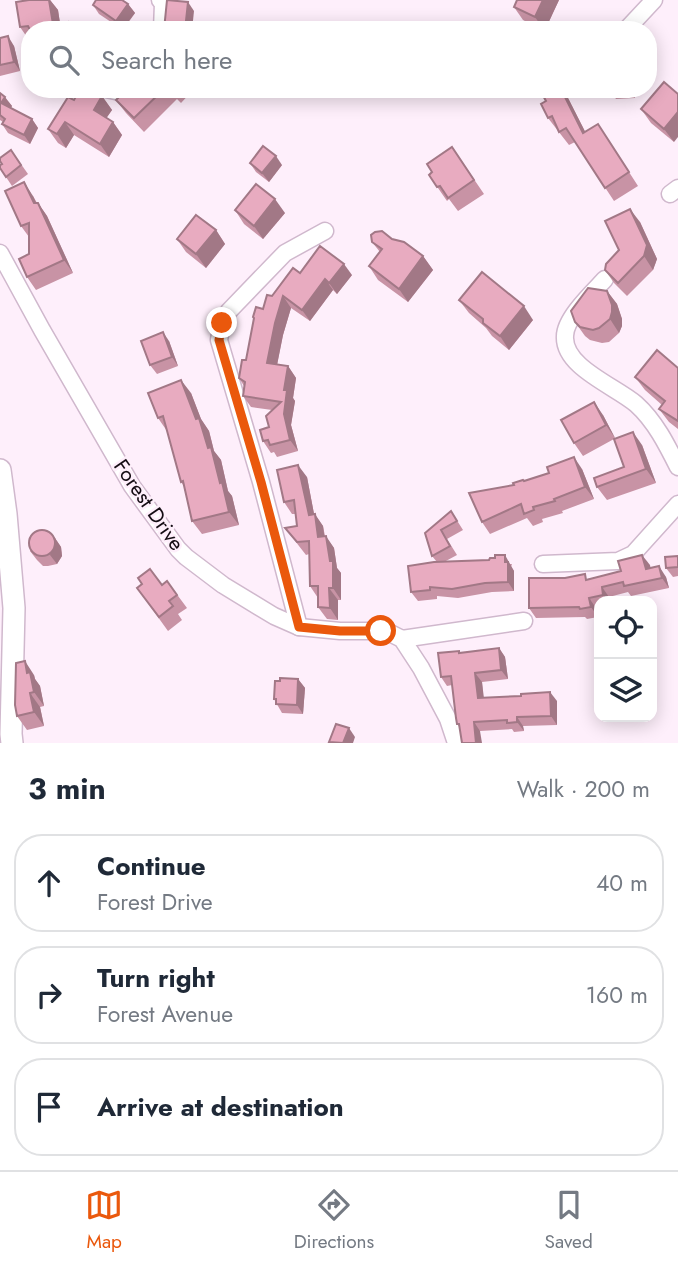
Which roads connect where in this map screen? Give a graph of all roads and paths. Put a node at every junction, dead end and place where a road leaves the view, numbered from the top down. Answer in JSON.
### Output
{"nodes":[{"id":1,"x":160,"y":0,"type":"edge"},
{"id":2,"x":654,"y":0,"type":"edge"},
{"id":3,"x":162,"y":21,"type":"edge"},
{"id":4,"x":634,"y":21,"type":"edge"},
{"id":5,"x":325,"y":231,"type":"dead end"},
{"id":6,"x":0,"y":253,"type":"edge"},
{"id":7,"x":605,"y":279,"type":"edge"},
{"id":8,"x":678,"y":467,"type":"edge"},
{"id":9,"x":0,"y":470,"type":"edge"},
{"id":10,"x":678,"y":504,"type":"edge"},
{"id":11,"x":3,"y":511,"type":"edge"},
{"id":12,"x":543,"y":564,"type":"dead end"},
{"id":13,"x":524,"y":621,"type":"dead end"},
{"id":14,"x":299,"y":627,"type":"junction"},
{"id":15,"x":402,"y":639,"type":"junction"},
{"id":16,"x":12,"y":743,"type":"edge"},
{"id":17,"x":456,"y":743,"type":"edge"}],
"edges":[{"from":1,"to":3,"type":"street"},
{"from":2,"to":4,"type":"street"},
{"from":5,"to":14,"type":"street"},
{"from":6,"to":14,"type":"street","name":"Forest Drive"},
{"from":7,"to":8,"type":"street"},
{"from":9,"to":11,"type":"main road"},
{"from":10,"to":12,"type":"street"},
{"from":11,"to":16,"type":"main road"},
{"from":13,"to":15,"type":"street"},
{"from":14,"to":15,"type":"street","name":"Forest Drive"},
{"from":15,"to":17,"type":"street"}]}
